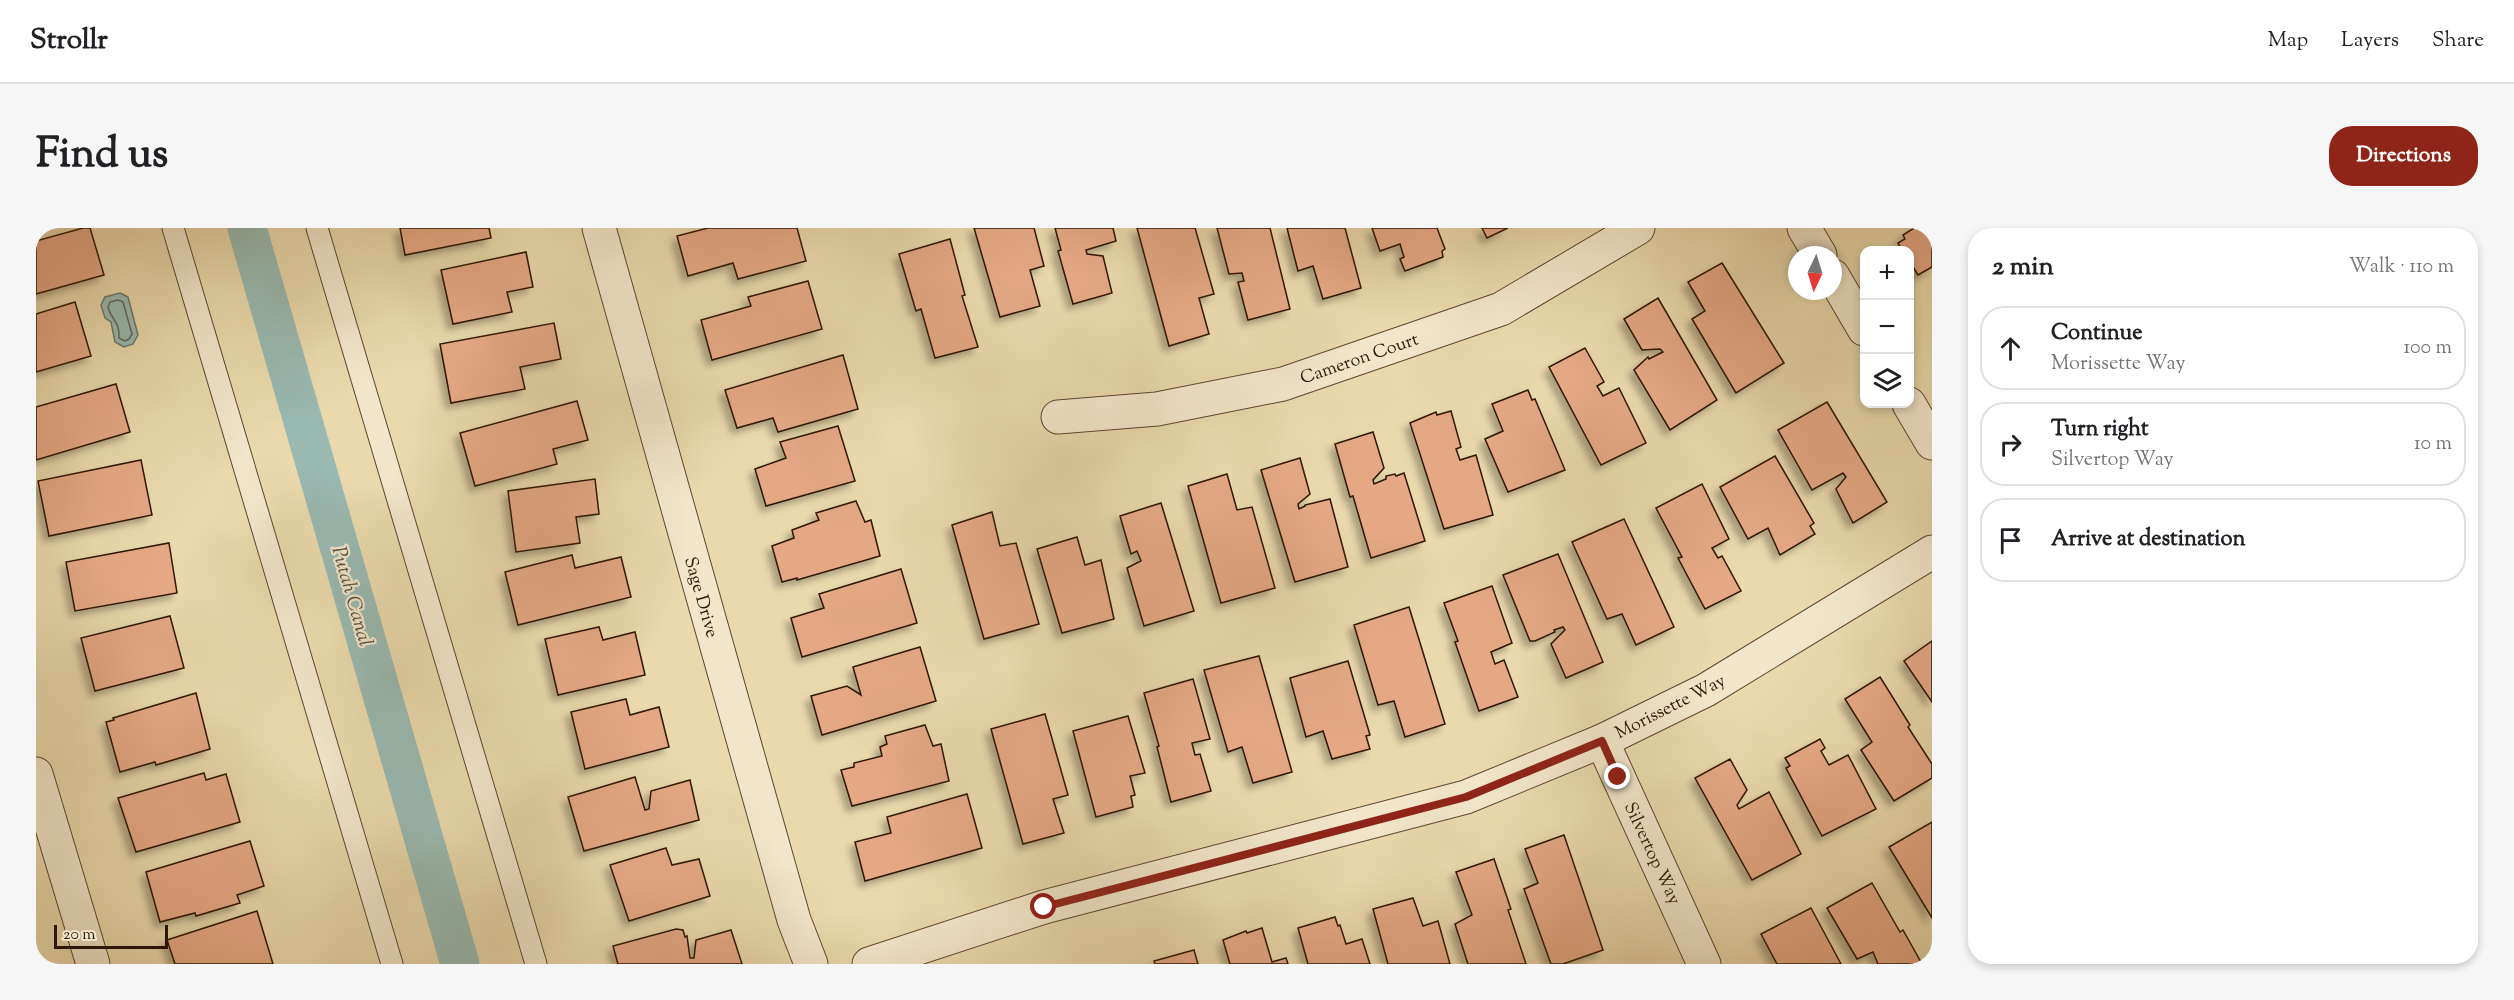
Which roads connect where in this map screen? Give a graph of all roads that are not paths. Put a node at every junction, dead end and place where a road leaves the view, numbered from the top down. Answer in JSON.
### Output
{"nodes":[{"id":1,"x":173,"y":228,"type":"edge"},
{"id":2,"x":317,"y":228,"type":"edge"},
{"id":3,"x":599,"y":228,"type":"edge"},
{"id":4,"x":1638,"y":228,"type":"edge"},
{"id":5,"x":1804,"y":228,"type":"edge"},
{"id":6,"x":1815,"y":246,"type":"edge"},
{"id":7,"x":1842,"y":291,"type":"edge"},
{"id":8,"x":1860,"y":322,"type":"edge"},
{"id":9,"x":1911,"y":408,"type":"edge"},
{"id":10,"x":1058,"y":417,"type":"dead end"},
{"id":11,"x":1932,"y":443,"type":"edge"},
{"id":12,"x":1932,"y":552,"type":"edge"},
{"id":13,"x":1602,"y":741,"type":"junction"},
{"id":14,"x":36,"y":774,"type":"edge"},
{"id":15,"x":93,"y":964,"type":"edge"},
{"id":16,"x":392,"y":964,"type":"edge"},
{"id":17,"x":536,"y":964,"type":"edge"},
{"id":18,"x":811,"y":964,"type":"edge"},
{"id":19,"x":869,"y":964,"type":"edge"},
{"id":20,"x":1704,"y":964,"type":"edge"}],
"edges":[{"from":1,"to":16,"type":"lane"},
{"from":2,"to":17,"type":"lane"},
{"from":3,"to":18,"type":"street","name":"Sage Drive"},
{"from":4,"to":10,"type":"street","name":"Cameron Court"},
{"from":5,"to":6,"type":"street"},
{"from":7,"to":8,"type":"street"},
{"from":9,"to":11,"type":"street"},
{"from":12,"to":13,"type":"street","name":"Morissette Way"},
{"from":13,"to":19,"type":"street","name":"Morissette Way"},
{"from":13,"to":20,"type":"street","name":"Silvertop Way"},
{"from":14,"to":15,"type":"street"}]}
